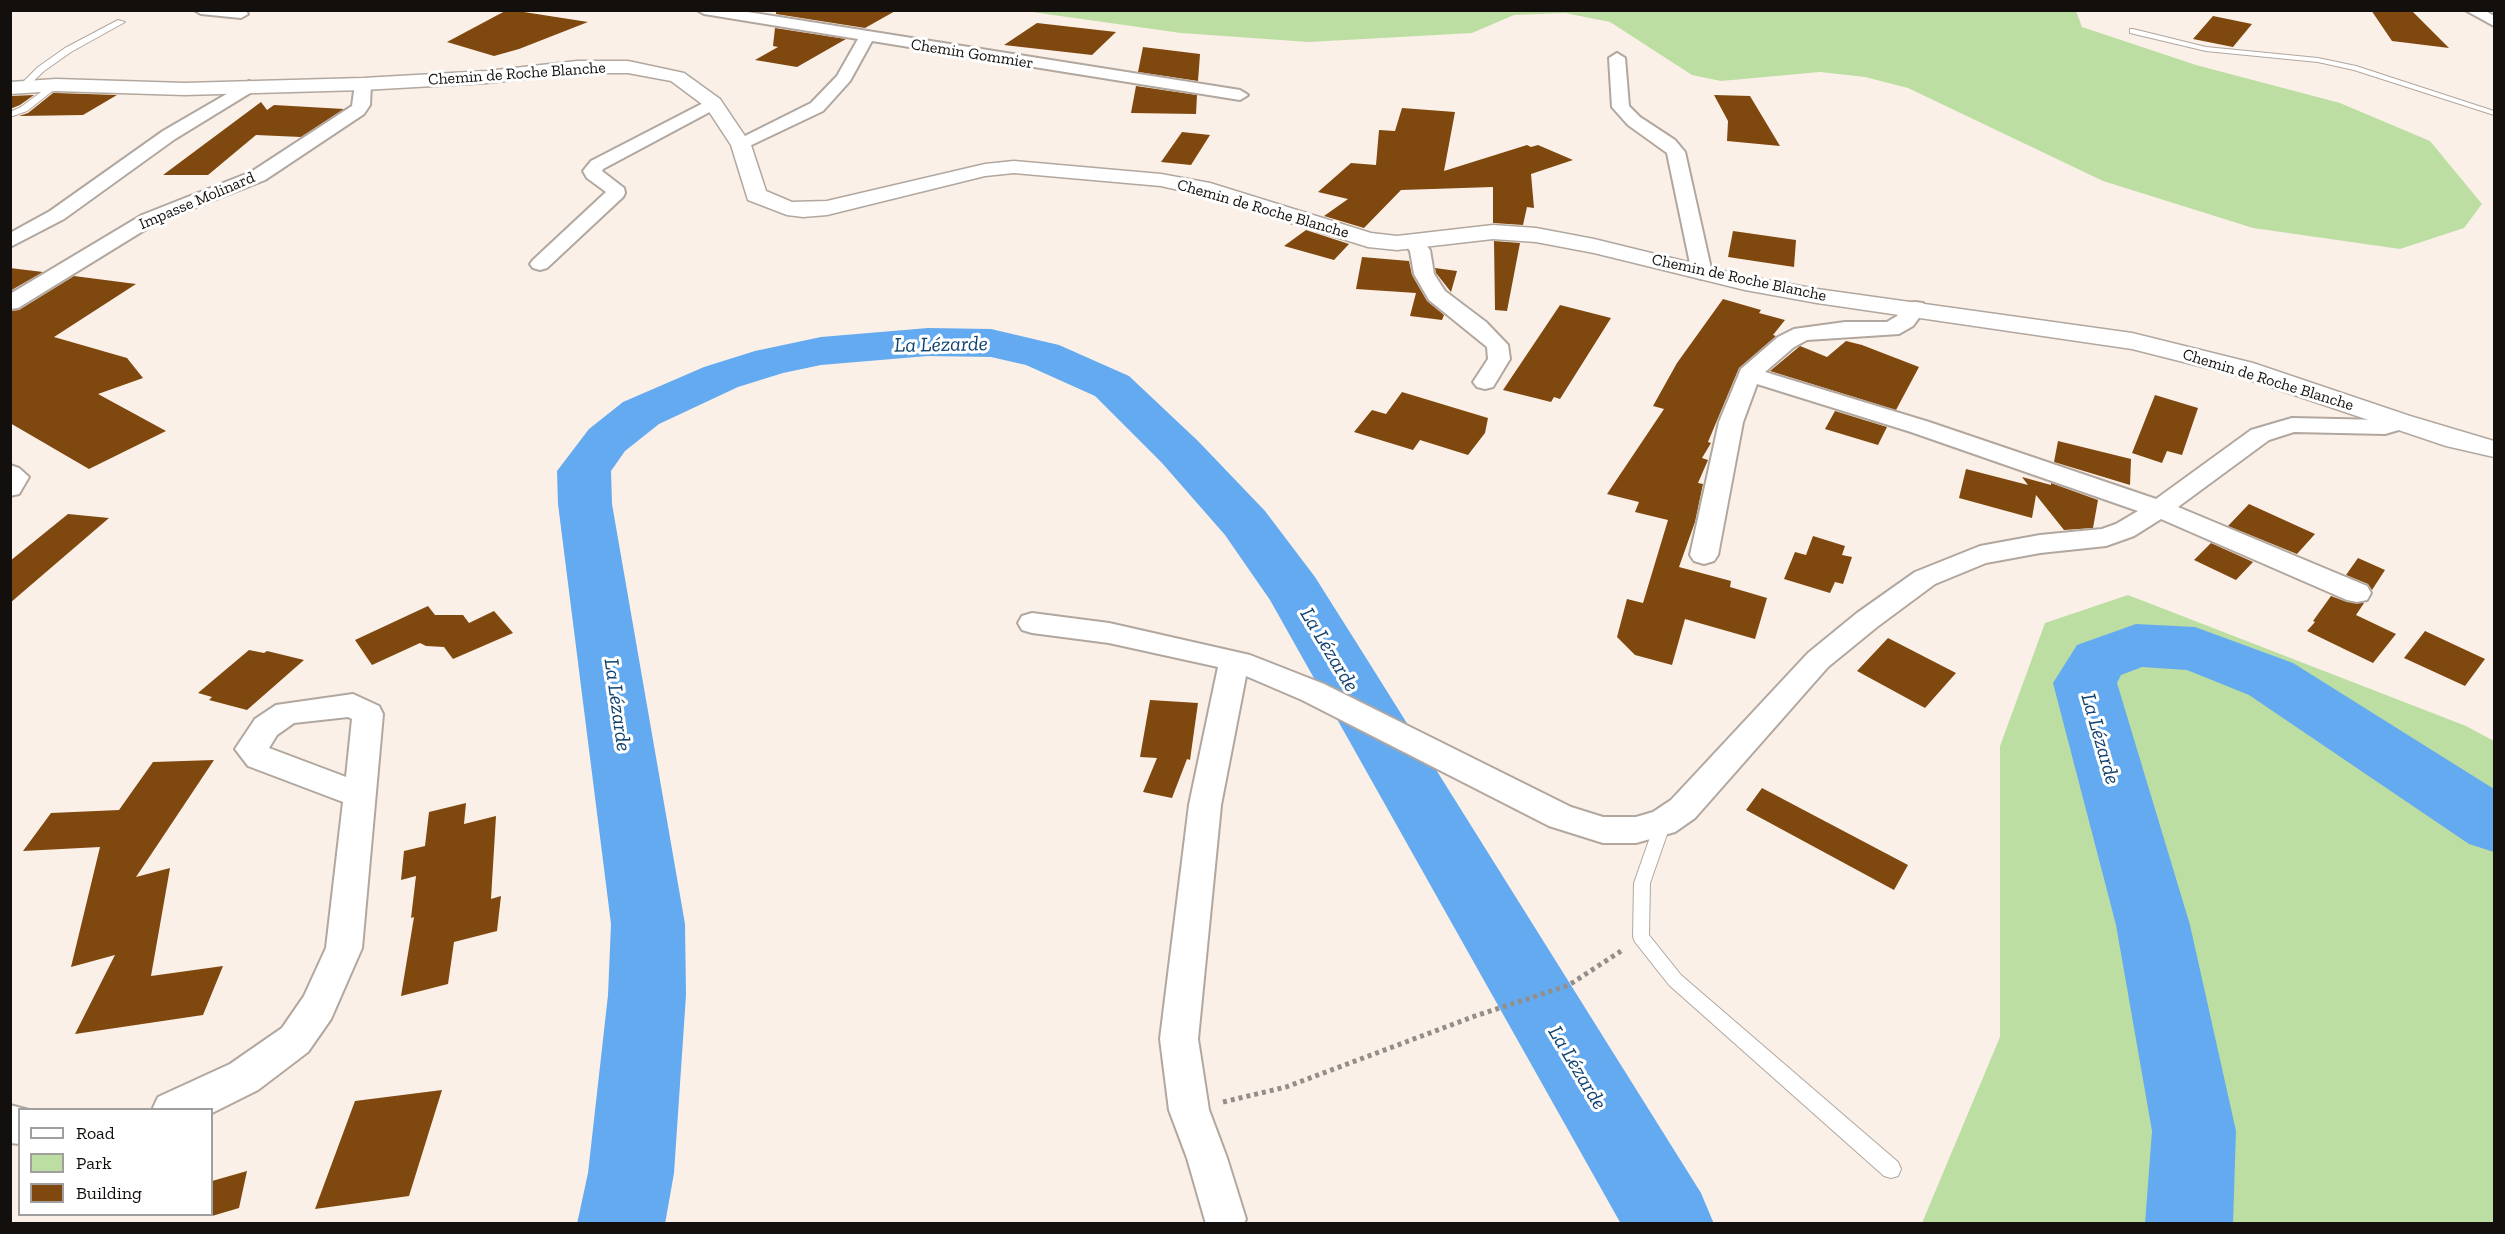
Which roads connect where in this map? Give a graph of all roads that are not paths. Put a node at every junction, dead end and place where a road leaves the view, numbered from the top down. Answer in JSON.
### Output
{"nodes":[{"id":1,"x":201,"y":10,"type":"edge"},
{"id":2,"x":704,"y":10,"type":"edge"},
{"id":3,"x":2472,"y":10,"type":"edge"},
{"id":4,"x":241,"y":14,"type":"dead end"},
{"id":5,"x":121,"y":22,"type":"dead end"},
{"id":6,"x":2494,"y":22,"type":"edge"},
{"id":7,"x":2133,"y":31,"type":"dead end"},
{"id":8,"x":866,"y":38,"type":"junction"},
{"id":9,"x":1617,"y":58,"type":"dead end"},
{"id":10,"x":363,"y":84,"type":"junction"},
{"id":11,"x":56,"y":85,"type":"junction"},
{"id":12,"x":249,"y":86,"type":"junction"},
{"id":13,"x":16,"y":88,"type":"edge"},
{"id":14,"x":1240,"y":95,"type":"dead end"},
{"id":15,"x":713,"y":103,"type":"junction"},
{"id":16,"x":2494,"y":113,"type":"edge"},
{"id":17,"x":10,"y":115,"type":"edge"},
{"id":18,"x":741,"y":145,"type":"junction"},
{"id":19,"x":10,"y":241,"type":"edge"},
{"id":20,"x":1413,"y":242,"type":"junction"},
{"id":21,"x":540,"y":264,"type":"dead end"},
{"id":22,"x":1702,"y":273,"type":"junction"},
{"id":23,"x":10,"y":303,"type":"edge"},
{"id":24,"x":1915,"y":308,"type":"junction"},
{"id":25,"x":1749,"y":374,"type":"junction"},
{"id":26,"x":1485,"y":382,"type":"dead end"},
{"id":27,"x":2400,"y":422,"type":"junction"},
{"id":28,"x":2494,"y":448,"type":"edge"},
{"id":29,"x":10,"y":473,"type":"edge"},
{"id":30,"x":10,"y":488,"type":"edge"},
{"id":31,"x":2159,"y":509,"type":"junction"},
{"id":32,"x":1704,"y":555,"type":"dead end"},
{"id":33,"x":2357,"y":593,"type":"dead end"},
{"id":34,"x":1032,"y":623,"type":"dead end"},
{"id":35,"x":1234,"y":661,"type":"junction"},
{"id":36,"x":360,"y":795,"type":"dead end"},
{"id":37,"x":1664,"y":823,"type":"junction"},
{"id":38,"x":178,"y":1108,"type":"edge"},
{"id":39,"x":1892,"y":1169,"type":"dead end"},
{"id":40,"x":1225,"y":1219,"type":"dead end"}],
"edges":[{"from":1,"to":4,"type":"street"},
{"from":2,"to":8,"type":"street","name":"Chemin Gommier"},
{"from":3,"to":6,"type":"street"},
{"from":5,"to":13,"type":"lane"},
{"from":7,"to":16,"type":"lane"},
{"from":8,"to":14,"type":"street","name":"Chemin Gommier"},
{"from":8,"to":18,"type":"street"},
{"from":9,"to":22,"type":"street"},
{"from":10,"to":12,"type":"main road","name":"Chemin de Roche Blanche"},
{"from":10,"to":15,"type":"main road","name":"Chemin de Roche Blanche"},
{"from":10,"to":23,"type":"street","name":"Impasse Molinard"},
{"from":11,"to":12,"type":"main road","name":"Chemin de Roche Blanche"},
{"from":11,"to":13,"type":"main road","name":"Chemin de Roche Blanche"},
{"from":11,"to":17,"type":"lane"},
{"from":12,"to":19,"type":"street"},
{"from":15,"to":18,"type":"main road","name":"Chemin de Roche Blanche"},
{"from":15,"to":21,"type":"street"},
{"from":18,"to":20,"type":"main road","name":"Chemin de Roche Blanche"},
{"from":20,"to":22,"type":"main road","name":"Chemin de Roche Blanche"},
{"from":20,"to":26,"type":"street"},
{"from":22,"to":24,"type":"main road","name":"Chemin de Roche Blanche"},
{"from":24,"to":25,"type":"street"},
{"from":24,"to":27,"type":"main road","name":"Chemin de Roche Blanche"},
{"from":25,"to":31,"type":"street"},
{"from":25,"to":32,"type":"street"},
{"from":27,"to":28,"type":"main road","name":"Chemin de Roche Blanche"},
{"from":27,"to":31,"type":"street"},
{"from":29,"to":30,"type":"street"},
{"from":31,"to":33,"type":"street"},
{"from":31,"to":37,"type":"street"},
{"from":34,"to":35,"type":"street"},
{"from":35,"to":37,"type":"street"},
{"from":35,"to":40,"type":"street"},
{"from":36,"to":38,"type":"street"},
{"from":37,"to":39,"type":"lane"}]}
